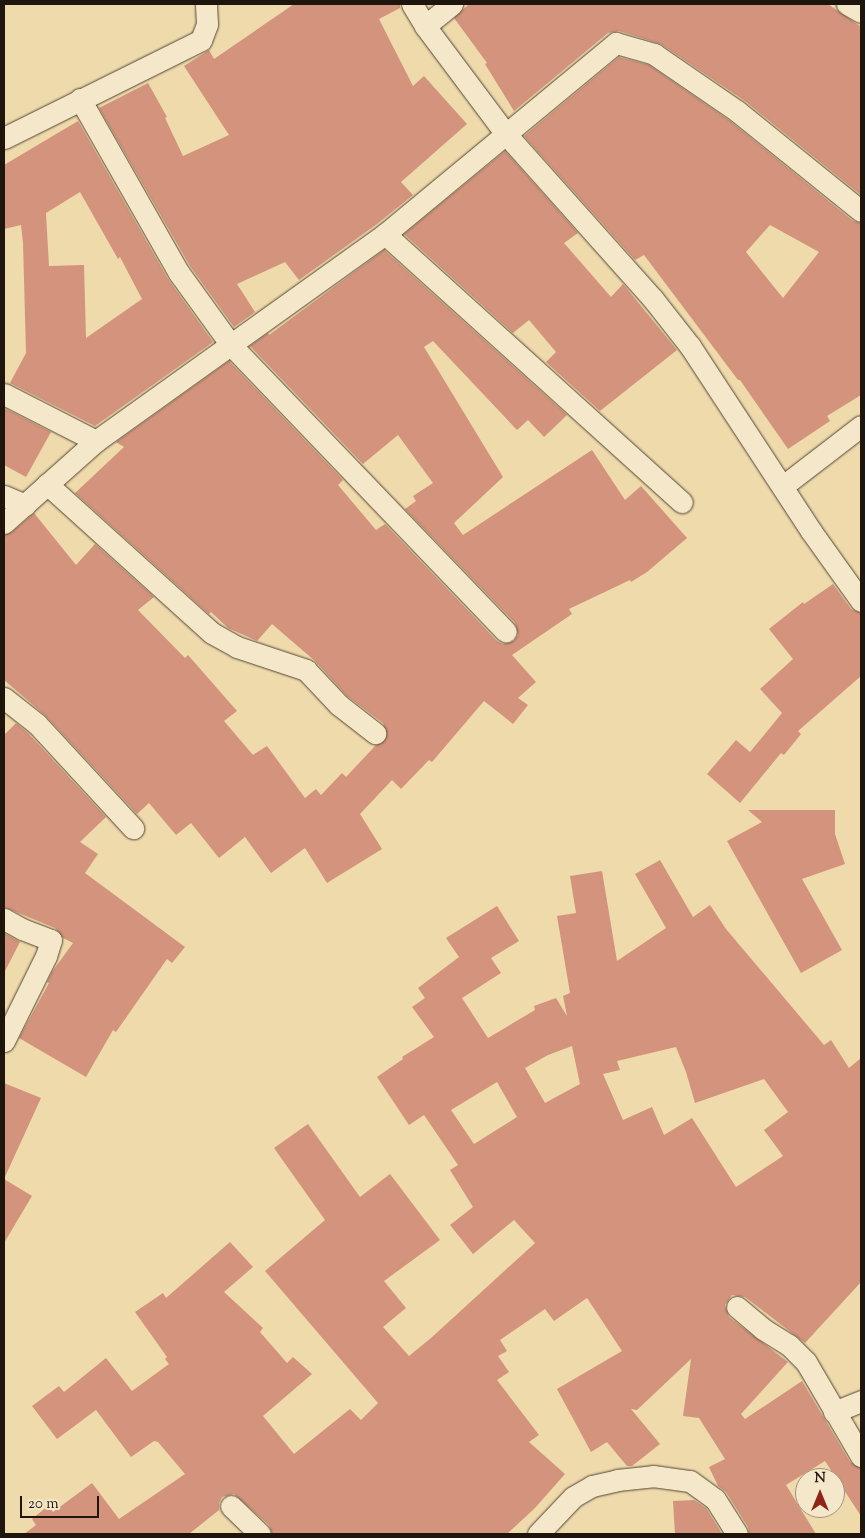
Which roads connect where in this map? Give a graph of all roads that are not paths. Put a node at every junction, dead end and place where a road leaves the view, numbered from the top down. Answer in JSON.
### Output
{"nodes":[{"id":1,"x":206,"y":4,"type":"edge"},
{"id":2,"x":412,"y":4,"type":"edge"},
{"id":3,"x":452,"y":4,"type":"edge"},
{"id":4,"x":847,"y":4,"type":"edge"},
{"id":5,"x":861,"y":12,"type":"edge"},
{"id":6,"x":424,"y":26,"type":"junction"},
{"id":7,"x":80,"y":99,"type":"junction"},
{"id":8,"x":505,"y":133,"type":"junction"},
{"id":9,"x":4,"y":138,"type":"edge"},
{"id":10,"x":861,"y":210,"type":"edge"},
{"id":11,"x":385,"y":234,"type":"junction"},
{"id":12,"x":231,"y":345,"type":"junction"},
{"id":13,"x":4,"y":394,"type":"edge"},
{"id":14,"x":861,"y":426,"type":"edge"},
{"id":15,"x":96,"y":441,"type":"junction"},
{"id":16,"x":48,"y":484,"type":"junction"},
{"id":17,"x":783,"y":486,"type":"junction"},
{"id":18,"x":4,"y":496,"type":"edge"},
{"id":19,"x":682,"y":502,"type":"dead end"},
{"id":20,"x":25,"y":505,"type":"junction"},
{"id":21,"x":4,"y":523,"type":"edge"},
{"id":22,"x":861,"y":601,"type":"edge"},
{"id":23,"x":506,"y":632,"type":"dead end"},
{"id":24,"x":4,"y":698,"type":"edge"},
{"id":25,"x":375,"y":733,"type":"dead end"},
{"id":26,"x":133,"y":828,"type":"dead end"},
{"id":27,"x":4,"y":919,"type":"edge"},
{"id":28,"x":4,"y":1041,"type":"edge"},
{"id":29,"x":737,"y":1307,"type":"dead end"},
{"id":30,"x":861,"y":1401,"type":"edge"},
{"id":31,"x":834,"y":1412,"type":"junction"},
{"id":32,"x":861,"y":1456,"type":"edge"},
{"id":33,"x":231,"y":1506,"type":"dead end"},
{"id":34,"x":260,"y":1534,"type":"edge"},
{"id":35,"x":538,"y":1534,"type":"edge"},
{"id":36,"x":737,"y":1534,"type":"edge"}],
"edges":[{"from":1,"to":7,"type":"street"},
{"from":2,"to":6,"type":"street"},
{"from":3,"to":6,"type":"street"},
{"from":4,"to":5,"type":"street"},
{"from":6,"to":8,"type":"street"},
{"from":7,"to":9,"type":"street"},
{"from":7,"to":12,"type":"street"},
{"from":8,"to":10,"type":"street"},
{"from":8,"to":11,"type":"street"},
{"from":8,"to":17,"type":"street"},
{"from":11,"to":12,"type":"street"},
{"from":11,"to":19,"type":"street"},
{"from":12,"to":15,"type":"street"},
{"from":12,"to":23,"type":"street"},
{"from":13,"to":15,"type":"street"},
{"from":14,"to":17,"type":"street"},
{"from":15,"to":16,"type":"street"},
{"from":16,"to":20,"type":"street"},
{"from":16,"to":25,"type":"street"},
{"from":17,"to":22,"type":"street"},
{"from":18,"to":20,"type":"street"},
{"from":20,"to":21,"type":"street"},
{"from":24,"to":26,"type":"street"},
{"from":27,"to":28,"type":"street"},
{"from":29,"to":31,"type":"street"},
{"from":30,"to":31,"type":"street"},
{"from":31,"to":32,"type":"street"},
{"from":33,"to":34,"type":"street"},
{"from":35,"to":36,"type":"street"}]}
